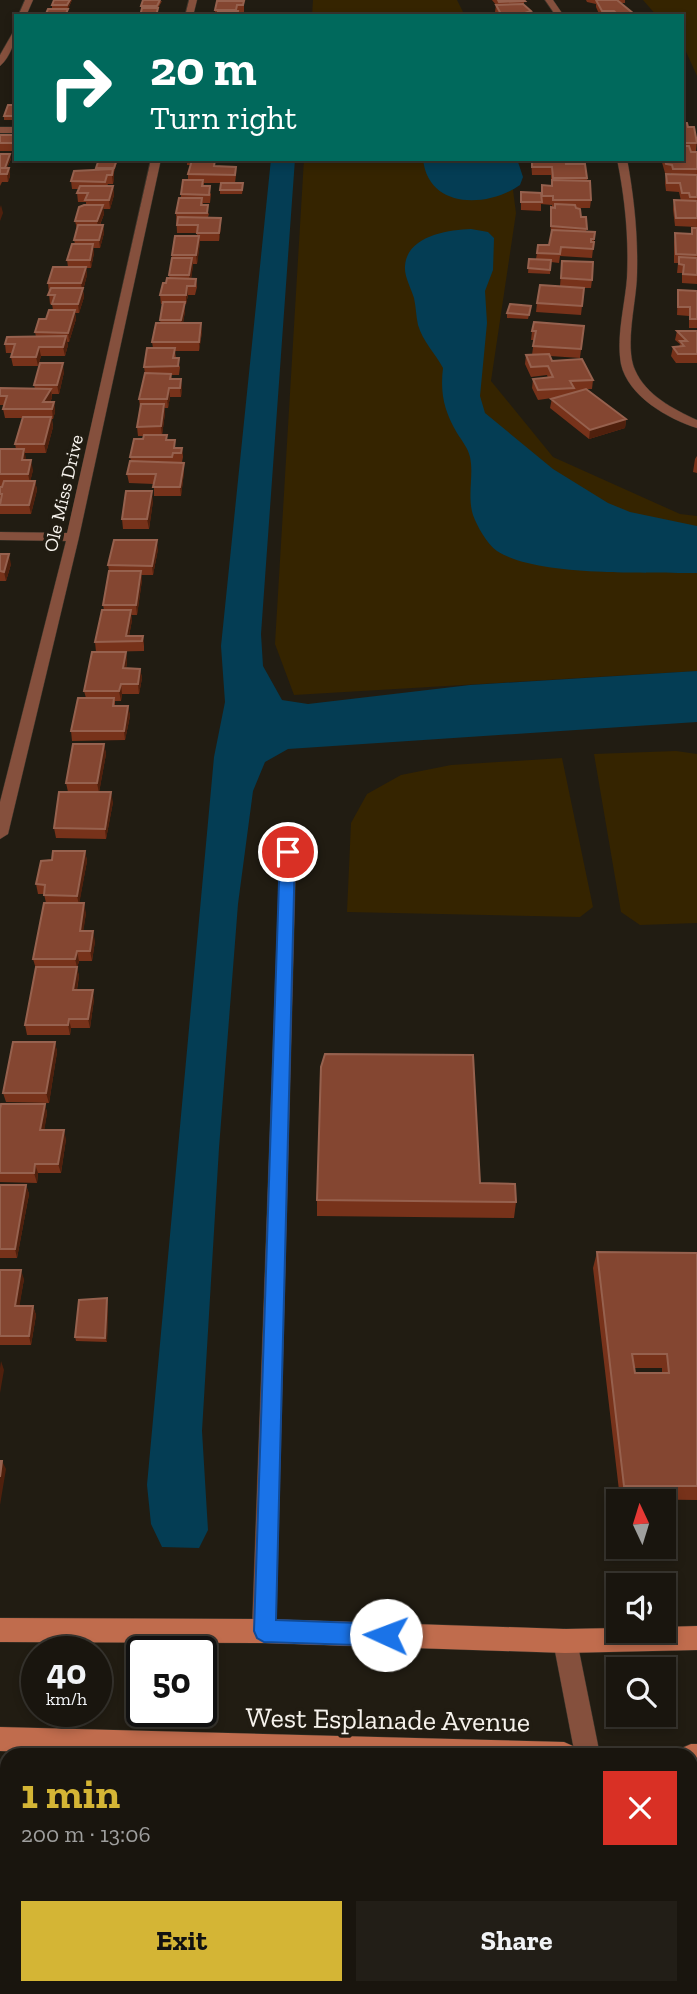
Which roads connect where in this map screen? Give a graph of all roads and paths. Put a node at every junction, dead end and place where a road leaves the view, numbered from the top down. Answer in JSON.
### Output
{"nodes":[{"id":1,"x":14,"y":33,"type":"edge"},
{"id":2,"x":0,"y":64,"type":"edge"},
{"id":3,"x":156,"y":161,"type":"edge"},
{"id":4,"x":622,"y":161,"type":"edge"},
{"id":5,"x":697,"y":424,"type":"edge"},
{"id":6,"x":0,"y":536,"type":"edge"},
{"id":7,"x":74,"y":537,"type":"junction"},
{"id":8,"x":0,"y":834,"type":"edge"},
{"id":9,"x":288,"y":852,"type":"dead end"},
{"id":10,"x":0,"y":1630,"type":"edge"},
{"id":11,"x":264,"y":1631,"type":"junction"},
{"id":12,"x":697,"y":1638,"type":"edge"},
{"id":13,"x":565,"y":1641,"type":"junction"},
{"id":14,"x":0,"y":1739,"type":"edge"},
{"id":15,"x":37,"y":1748,"type":"edge"},
{"id":16,"x":586,"y":1748,"type":"edge"}],
"edges":[{"from":1,"to":2,"type":"street"},
{"from":3,"to":7,"type":"street","name":"Ole Miss Drive"},
{"from":4,"to":5,"type":"street"},
{"from":6,"to":7,"type":"street"},
{"from":7,"to":8,"type":"street","name":"Ole Miss Drive"},
{"from":9,"to":11,"type":"street"},
{"from":10,"to":11,"type":"main road"},
{"from":11,"to":13,"type":"main road"},
{"from":12,"to":13,"type":"main road"},
{"from":13,"to":16,"type":"street"},
{"from":14,"to":15,"type":"main road","name":"West Esplanade Avenue"}]}
